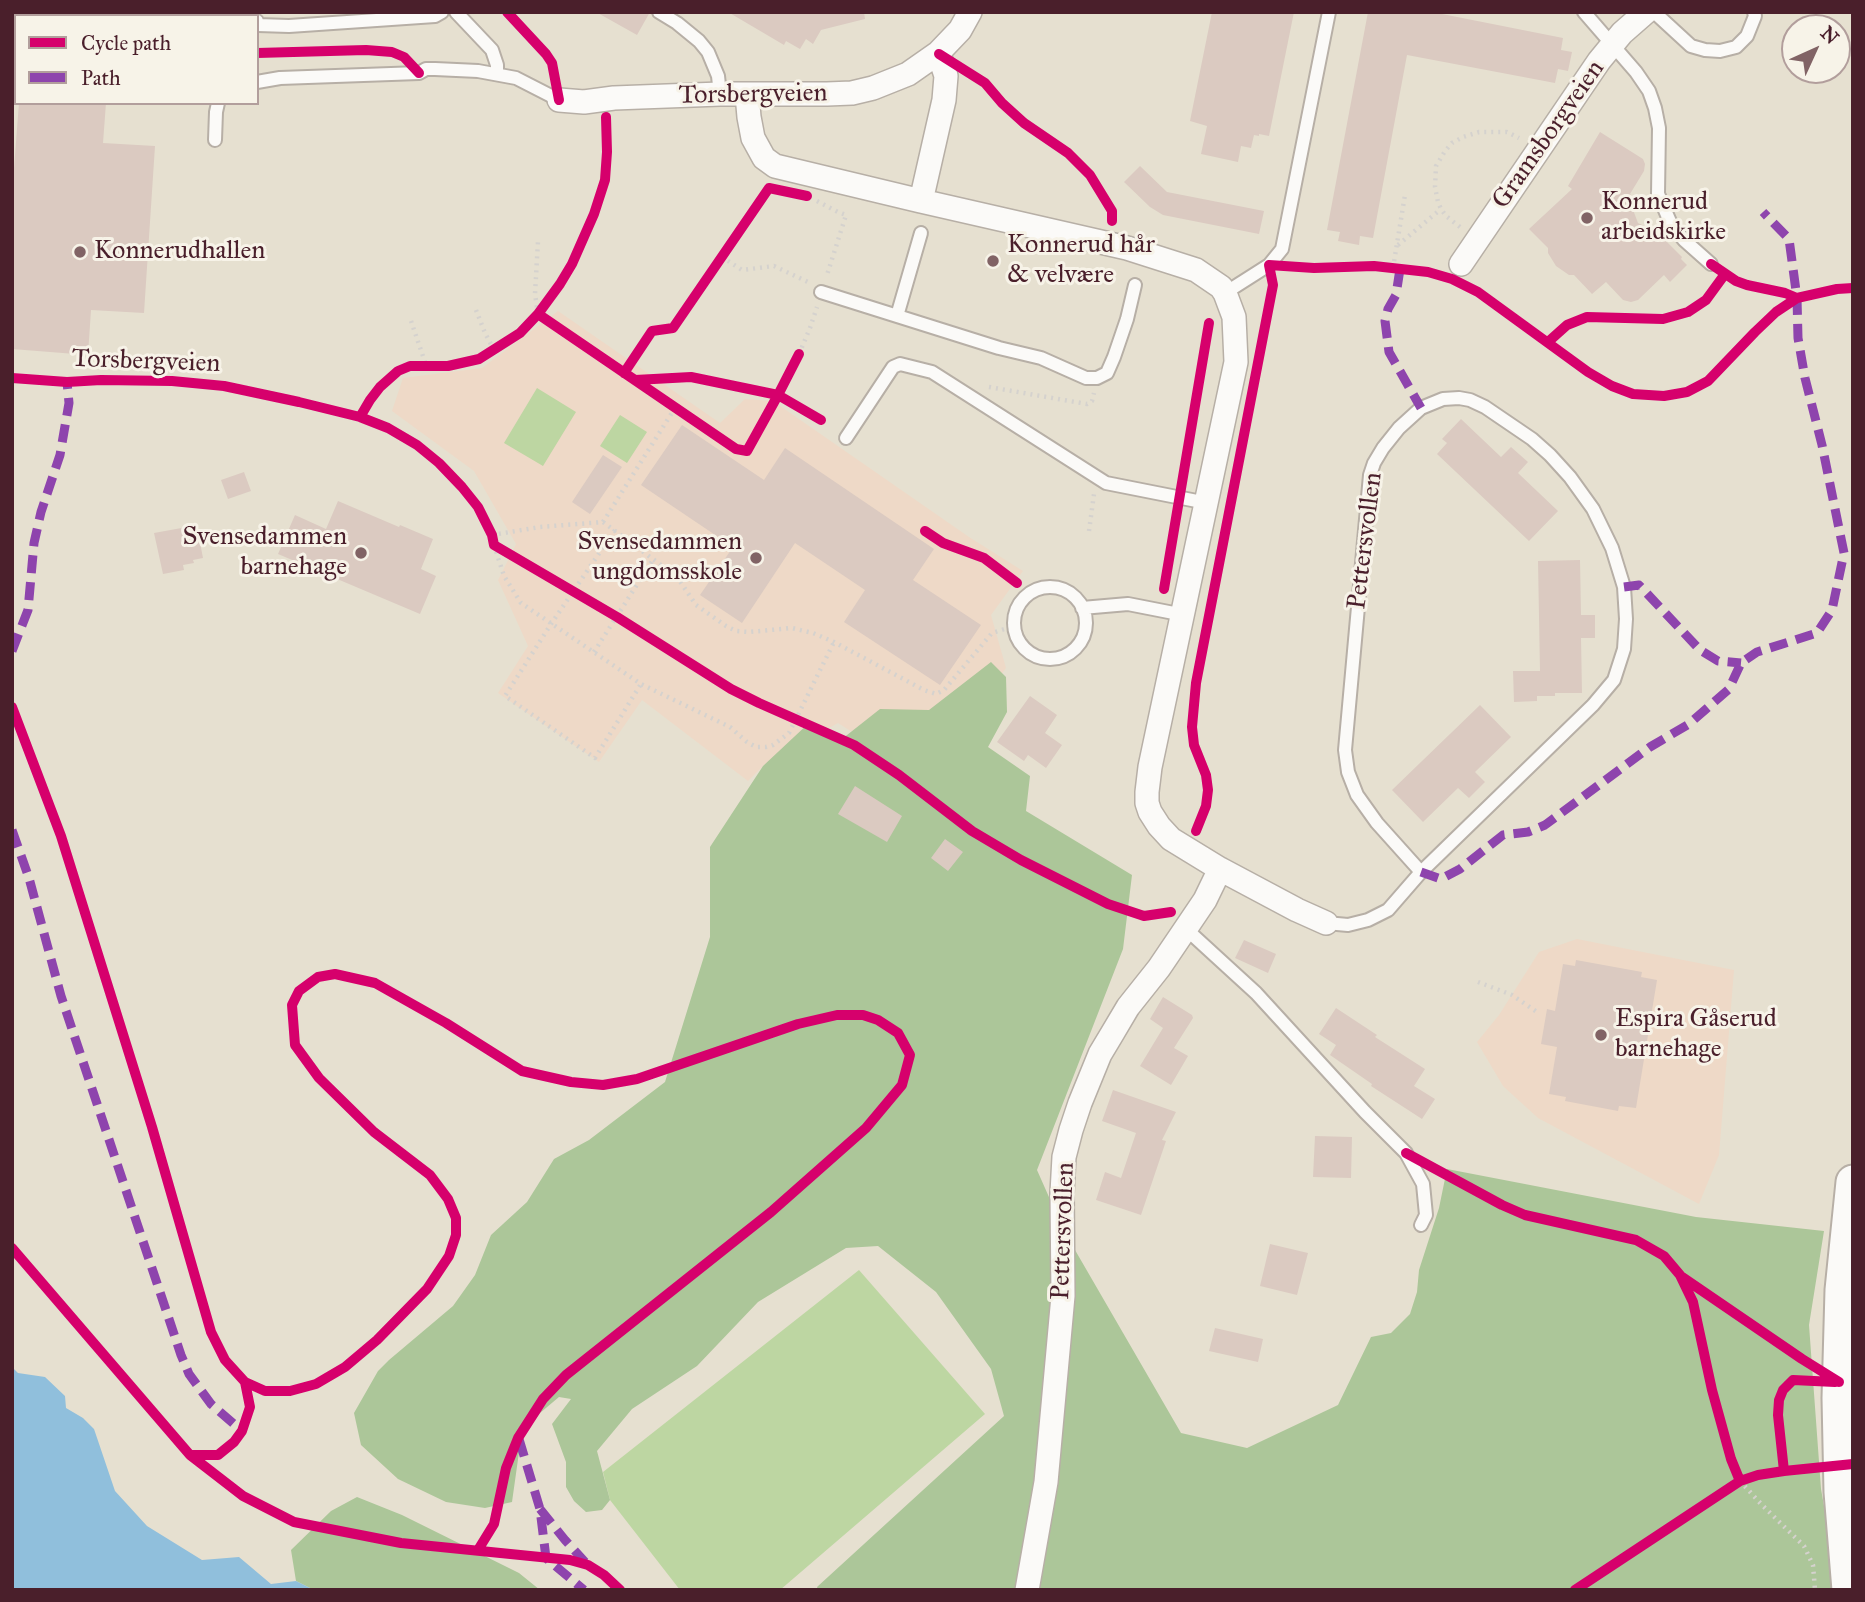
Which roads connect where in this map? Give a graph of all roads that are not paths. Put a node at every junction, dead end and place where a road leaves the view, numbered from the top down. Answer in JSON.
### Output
{"nodes":[{"id":1,"x":442,"y":12,"type":"edge"},
{"id":2,"x":456,"y":12,"type":"edge"},
{"id":3,"x":659,"y":12,"type":"edge"},
{"id":4,"x":970,"y":12,"type":"edge"},
{"id":5,"x":1329,"y":12,"type":"edge"},
{"id":6,"x":1584,"y":12,"type":"edge"},
{"id":7,"x":1646,"y":12,"type":"edge"},
{"id":8,"x":1654,"y":12,"type":"edge"},
{"id":9,"x":1754,"y":12,"type":"edge"},
{"id":10,"x":410,"y":15,"type":"edge"},
{"id":11,"x":259,"y":25,"type":"edge"},
{"id":12,"x":1613,"y":45,"type":"junction"},
{"id":13,"x":938,"y":53,"type":"junction"},
{"id":14,"x":497,"y":74,"type":"junction"},
{"id":15,"x":259,"y":82,"type":"edge"},
{"id":16,"x":720,"y":94,"type":"junction"},
{"id":17,"x":747,"y":94,"type":"junction"},
{"id":18,"x":559,"y":100,"type":"joint"},
{"id":19,"x":218,"y":105,"type":"edge"},
{"id":20,"x":215,"y":140,"type":"dead end"},
{"id":21,"x":921,"y":201,"type":"junction"},
{"id":22,"x":921,"y":233,"type":"dead end"},
{"id":23,"x":1461,"y":264,"type":"dead end"},
{"id":24,"x":1711,"y":264,"type":"dead end"},
{"id":25,"x":1135,"y":285,"type":"dead end"},
{"id":26,"x":822,"y":290,"type":"road end"},
{"id":27,"x":1225,"y":293,"type":"junction"},
{"id":28,"x":897,"y":316,"type":"junction"},
{"id":29,"x":846,"y":438,"type":"dead end"},
{"id":30,"x":1207,"y":503,"type":"junction"},
{"id":31,"x":1082,"y":608,"type":"junction"},
{"id":32,"x":1184,"y":615,"type":"junction"},
{"id":33,"x":1220,"y":869,"type":"junction"},
{"id":34,"x":1421,"y":872,"type":"junction"},
{"id":35,"x":1326,"y":923,"type":"joint"},
{"id":36,"x":1185,"y":928,"type":"junction"},
{"id":37,"x":1853,"y":1182,"type":"edge"},
{"id":38,"x":1421,"y":1225,"type":"dead end"},
{"id":39,"x":1027,"y":1590,"type":"edge"},
{"id":40,"x":1849,"y":1590,"type":"edge"}],
"edges":[{"from":1,"to":10,"type":"lane"},
{"from":2,"to":14,"type":"lane"},
{"from":3,"to":16,"type":"lane"},
{"from":4,"to":13,"type":"street"},
{"from":5,"to":27,"type":"lane"},
{"from":6,"to":12,"type":"lane"},
{"from":7,"to":12,"type":"street","name":"Gramsborgveien"},
{"from":8,"to":9,"type":"lane"},
{"from":10,"to":11,"type":"lane"},
{"from":12,"to":23,"type":"street","name":"Gramsborgveien"},
{"from":12,"to":24,"type":"lane"},
{"from":13,"to":17,"type":"street","name":"Torsbergveien"},
{"from":13,"to":21,"type":"street"},
{"from":14,"to":15,"type":"lane"},
{"from":14,"to":18,"type":"lane"},
{"from":16,"to":17,"type":"street","name":"Torsbergveien"},
{"from":16,"to":18,"type":"street","name":"Torsbergveien"},
{"from":17,"to":21,"type":"street"},
{"from":19,"to":20,"type":"lane"},
{"from":21,"to":27,"type":"street"},
{"from":22,"to":28,"type":"lane"},
{"from":25,"to":28,"type":"lane"},
{"from":26,"to":28,"type":"lane"},
{"from":27,"to":30,"type":"street","name":"Pettersvollen"},
{"from":29,"to":30,"type":"lane"},
{"from":30,"to":32,"type":"street","name":"Pettersvollen"},
{"from":31,"to":31,"type":"lane"},
{"from":31,"to":32,"type":"lane"},
{"from":32,"to":33,"type":"street","name":"Pettersvollen"},
{"from":33,"to":35,"type":"street","name":"Pettersvollen"},
{"from":33,"to":36,"type":"street","name":"Pettersvollen"},
{"from":34,"to":34,"type":"lane","name":"Pettersvollen"},
{"from":34,"to":35,"type":"lane","name":"Pettersvollen"},
{"from":36,"to":38,"type":"lane"},
{"from":36,"to":39,"type":"street","name":"Pettersvollen"},
{"from":37,"to":40,"type":"main road"}]}
